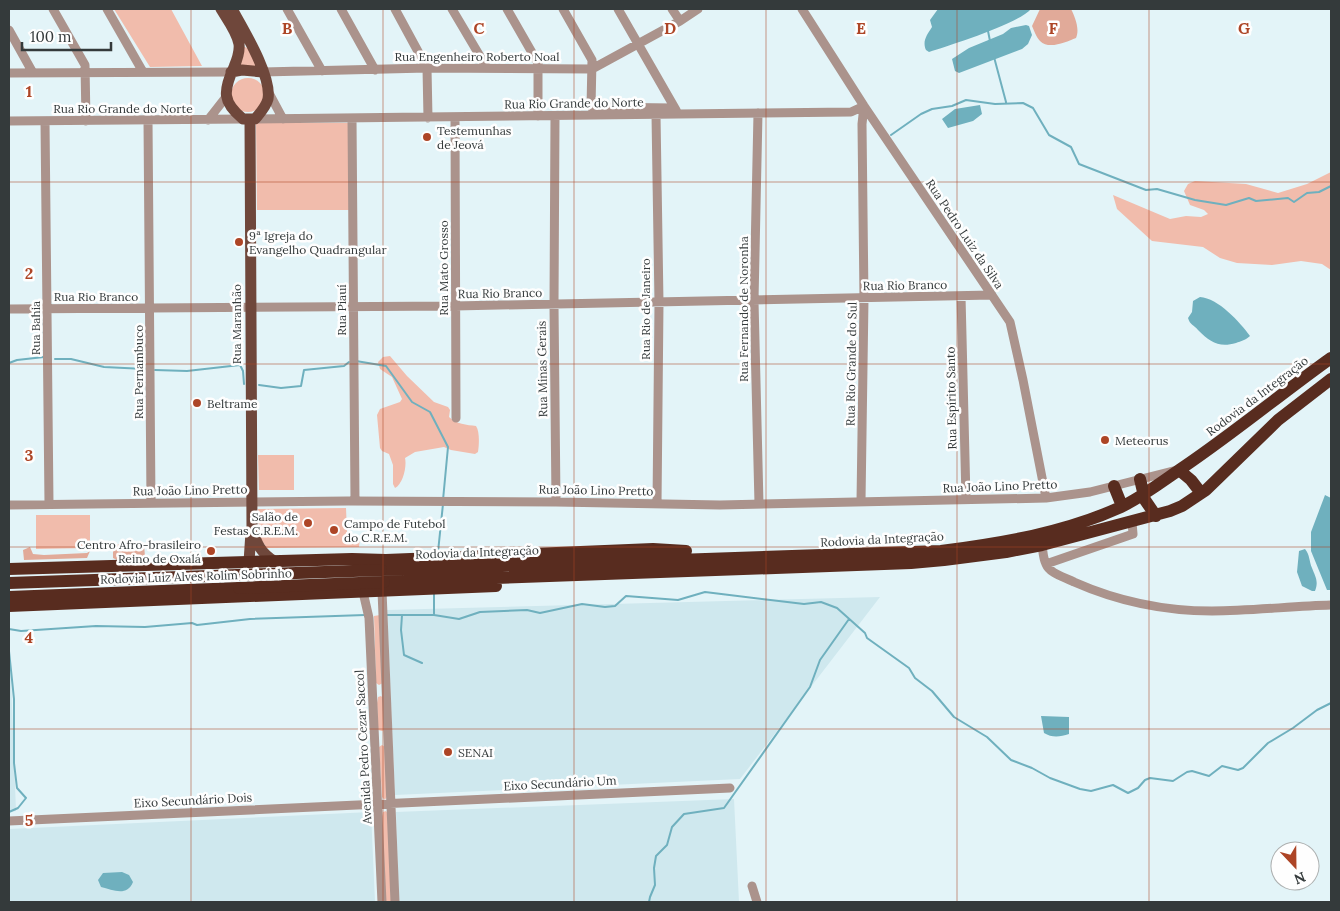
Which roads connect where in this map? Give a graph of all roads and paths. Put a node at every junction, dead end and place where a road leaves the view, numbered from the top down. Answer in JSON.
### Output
{"nodes":[{"id":1,"x":53,"y":9,"type":"edge"},
{"id":2,"x":108,"y":9,"type":"edge"},
{"id":3,"x":221,"y":9,"type":"edge"},
{"id":4,"x":232,"y":9,"type":"edge"},
{"id":5,"x":287,"y":9,"type":"edge"},
{"id":6,"x":341,"y":9,"type":"edge"},
{"id":7,"x":394,"y":9,"type":"edge"},
{"id":8,"x":452,"y":9,"type":"edge"},
{"id":9,"x":507,"y":9,"type":"edge"},
{"id":10,"x":563,"y":9,"type":"edge"},
{"id":11,"x":618,"y":9,"type":"edge"},
{"id":12,"x":672,"y":9,"type":"edge"},
{"id":13,"x":698,"y":9,"type":"edge"},
{"id":14,"x":802,"y":9,"type":"edge"},
{"id":15,"x":680,"y":22,"type":"junction"},
{"id":16,"x":9,"y":30,"type":"edge"},
{"id":17,"x":638,"y":44,"type":"junction"},
{"id":18,"x":428,"y":68,"type":"junction"},
{"id":19,"x":487,"y":68,"type":"junction"},
{"id":20,"x":592,"y":68,"type":"junction"},
{"id":21,"x":538,"y":69,"type":"junction"},
{"id":22,"x":375,"y":70,"type":"junction"},
{"id":23,"x":322,"y":71,"type":"junction"},
{"id":24,"x":9,"y":72,"type":"edge"},
{"id":25,"x":33,"y":72,"type":"junction"},
{"id":26,"x":85,"y":72,"type":"junction"},
{"id":27,"x":143,"y":72,"type":"junction"},
{"id":28,"x":231,"y":72,"type":"junction"},
{"id":29,"x":263,"y":72,"type":"junction"},
{"id":30,"x":268,"y":91,"type":"junction"},
{"id":31,"x":226,"y":97,"type":"junction"},
{"id":32,"x":864,"y":106,"type":"junction"},
{"id":33,"x":676,"y":111,"type":"junction"},
{"id":34,"x":758,"y":114,"type":"junction"},
{"id":35,"x":656,"y":115,"type":"junction"},
{"id":36,"x":538,"y":116,"type":"junction"},
{"id":37,"x":555,"y":116,"type":"junction"},
{"id":38,"x":455,"y":117,"type":"junction"},
{"id":39,"x":352,"y":118,"type":"junction"},
{"id":40,"x":428,"y":118,"type":"junction"},
{"id":41,"x":249,"y":119,"type":"junction"},
{"id":42,"x":284,"y":119,"type":"junction"},
{"id":43,"x":86,"y":120,"type":"junction"},
{"id":44,"x":148,"y":120,"type":"junction"},
{"id":45,"x":208,"y":120,"type":"junction"},
{"id":46,"x":9,"y":121,"type":"edge"},
{"id":47,"x":45,"y":121,"type":"junction"},
{"id":48,"x":961,"y":296,"type":"junction"},
{"id":49,"x":992,"y":296,"type":"junction"},
{"id":50,"x":864,"y":299,"type":"junction"},
{"id":51,"x":754,"y":301,"type":"junction"},
{"id":52,"x":659,"y":303,"type":"junction"},
{"id":53,"x":554,"y":305,"type":"junction"},
{"id":54,"x":455,"y":306,"type":"junction"},
{"id":55,"x":250,"y":307,"type":"junction"},
{"id":56,"x":353,"y":307,"type":"junction"},
{"id":57,"x":9,"y":309,"type":"edge"},
{"id":58,"x":47,"y":309,"type":"junction"},
{"id":59,"x":150,"y":309,"type":"junction"},
{"id":60,"x":1331,"y":358,"type":"edge"},
{"id":61,"x":1331,"y":379,"type":"edge"},
{"id":62,"x":456,"y":418,"type":"dead end"},
{"id":63,"x":1179,"y":470,"type":"junction"},
{"id":64,"x":1140,"y":478,"type":"junction"},
{"id":65,"x":1114,"y":486,"type":"junction"},
{"id":66,"x":1144,"y":494,"type":"junction"},
{"id":67,"x":1201,"y":494,"type":"junction"},
{"id":68,"x":1046,"y":498,"type":"junction"},
{"id":69,"x":354,"y":500,"type":"junction"},
{"id":70,"x":966,"y":500,"type":"junction"},
{"id":71,"x":252,"y":502,"type":"junction"},
{"id":72,"x":556,"y":502,"type":"junction"},
{"id":73,"x":861,"y":502,"type":"junction"},
{"id":74,"x":151,"y":503,"type":"junction"},
{"id":75,"x":49,"y":504,"type":"junction"},
{"id":76,"x":657,"y":504,"type":"junction"},
{"id":77,"x":759,"y":504,"type":"junction"},
{"id":78,"x":9,"y":505,"type":"edge"},
{"id":79,"x":1122,"y":506,"type":"junction"},
{"id":80,"x":1156,"y":516,"type":"junction"},
{"id":81,"x":1132,"y":522,"type":"junction"},
{"id":82,"x":252,"y":528,"type":"junction"},
{"id":83,"x":1042,"y":545,"type":"junction"},
{"id":84,"x":274,"y":561,"type":"junction"},
{"id":85,"x":249,"y":562,"type":"junction"},
{"id":86,"x":743,"y":563,"type":"junction"},
{"id":87,"x":1046,"y":564,"type":"junction"},
{"id":88,"x":9,"y":569,"type":"edge"},
{"id":89,"x":380,"y":576,"type":"junction"},
{"id":90,"x":238,"y":581,"type":"junction"},
{"id":91,"x":9,"y":583,"type":"edge"},
{"id":92,"x":363,"y":592,"type":"junction"},
{"id":93,"x":9,"y":597,"type":"edge"},
{"id":94,"x":249,"y":597,"type":"junction"},
{"id":95,"x":1331,"y":605,"type":"edge"},
{"id":96,"x":9,"y":606,"type":"edge"},
{"id":97,"x":730,"y":788,"type":"dead end"},
{"id":98,"x":391,"y":803,"type":"junction"},
{"id":99,"x":378,"y":804,"type":"junction"},
{"id":100,"x":9,"y":821,"type":"edge"},
{"id":101,"x":752,"y":886,"type":"dead end"},
{"id":102,"x":382,"y":902,"type":"edge"},
{"id":103,"x":395,"y":902,"type":"edge"},
{"id":104,"x":757,"y":902,"type":"edge"}],
"edges":[{"from":1,"to":26,"type":"street"},
{"from":2,"to":27,"type":"street"},
{"from":3,"to":28,"type":"main road"},
{"from":4,"to":29,"type":"main road"},
{"from":5,"to":23,"type":"street"},
{"from":6,"to":22,"type":"street"},
{"from":7,"to":18,"type":"street"},
{"from":8,"to":19,"type":"street"},
{"from":9,"to":21,"type":"street"},
{"from":10,"to":20,"type":"street"},
{"from":11,"to":17,"type":"street"},
{"from":12,"to":15,"type":"street"},
{"from":13,"to":15,"type":"street","name":"Rua Engenheiro Roberto Noal"},
{"from":14,"to":32,"type":"street","name":"Rua Pedro Luiz da Silva"},
{"from":15,"to":17,"type":"street","name":"Rua Engenheiro Roberto Noal"},
{"from":16,"to":25,"type":"street"},
{"from":17,"to":20,"type":"street","name":"Rua Engenheiro Roberto Noal"},
{"from":17,"to":33,"type":"street"},
{"from":18,"to":19,"type":"street","name":"Rua Engenheiro Roberto Noal"},
{"from":18,"to":22,"type":"street","name":"Rua Engenheiro Roberto Noal"},
{"from":18,"to":40,"type":"street"},
{"from":19,"to":21,"type":"street","name":"Rua Engenheiro Roberto Noal"},
{"from":20,"to":21,"type":"street","name":"Rua Engenheiro Roberto Noal"},
{"from":20,"to":33,"type":"street"},
{"from":21,"to":36,"type":"street"},
{"from":22,"to":23,"type":"street","name":"Rua Engenheiro Roberto Noal"},
{"from":23,"to":29,"type":"street","name":"Rua Engenheiro Roberto Noal"},
{"from":24,"to":25,"type":"street"},
{"from":25,"to":26,"type":"street"},
{"from":26,"to":27,"type":"street"},
{"from":26,"to":43,"type":"street"},
{"from":27,"to":28,"type":"street"},
{"from":28,"to":29,"type":"main road"},
{"from":28,"to":31,"type":"main road"},
{"from":29,"to":30,"type":"main road"},
{"from":30,"to":41,"type":"main road"},
{"from":30,"to":42,"type":"street"},
{"from":31,"to":41,"type":"main road"},
{"from":31,"to":45,"type":"street","name":"Rua Rio Grande do Norte"},
{"from":32,"to":34,"type":"street","name":"Rua Rio Grande do Norte"},
{"from":32,"to":49,"type":"street","name":"Rua Pedro Luiz da Silva"},
{"from":32,"to":50,"type":"street","name":"Rua Rio Grande do Sul"},
{"from":33,"to":34,"type":"street","name":"Rua Rio Grande do Norte"},
{"from":33,"to":35,"type":"street","name":"Rua Rio Grande do Norte"},
{"from":34,"to":51,"type":"street","name":"Rua Fernando de Noronha"},
{"from":35,"to":37,"type":"street","name":"Rua Rio Grande do Norte"},
{"from":35,"to":52,"type":"street","name":"Rua Rio de Janeiro"},
{"from":36,"to":37,"type":"street","name":"Rua Rio Grande do Norte"},
{"from":36,"to":38,"type":"street","name":"Rua Rio Grande do Norte"},
{"from":37,"to":53,"type":"street","name":"Rua Minas Gerais"},
{"from":38,"to":40,"type":"street","name":"Rua Rio Grande do Norte"},
{"from":38,"to":54,"type":"street","name":"Rua Mato Grosso"},
{"from":39,"to":40,"type":"street","name":"Rua Rio Grande do Norte"},
{"from":39,"to":42,"type":"street","name":"Rua Rio Grande do Norte"},
{"from":39,"to":56,"type":"street","name":"Rua Piauí"},
{"from":41,"to":42,"type":"street","name":"Rua Rio Grande do Norte"},
{"from":41,"to":45,"type":"street","name":"Rua Rio Grande do Norte"},
{"from":41,"to":55,"type":"main road","name":"Rua Maranhão"},
{"from":43,"to":44,"type":"street","name":"Rua Rio Grande do Norte"},
{"from":43,"to":47,"type":"street","name":"Rua Rio Grande do Norte"},
{"from":44,"to":45,"type":"street","name":"Rua Rio Grande do Norte"},
{"from":44,"to":59,"type":"street","name":"Rua Pernambuco"},
{"from":46,"to":47,"type":"street","name":"Rua Rio Grande do Norte"},
{"from":47,"to":58,"type":"street","name":"Rua Bahia"},
{"from":48,"to":49,"type":"street","name":"Rua Rio Branco"},
{"from":48,"to":50,"type":"street","name":"Rua Rio Branco"},
{"from":48,"to":70,"type":"street","name":"Rua Espírito Santo"},
{"from":49,"to":68,"type":"street","name":"Rua Pedro Luiz da Silva"},
{"from":50,"to":51,"type":"street","name":"Rua Rio Branco"},
{"from":50,"to":73,"type":"street","name":"Rua Rio Grande do Sul"},
{"from":51,"to":52,"type":"street","name":"Rua Rio Branco"},
{"from":51,"to":77,"type":"street","name":"Rua Fernando de Noronha"},
{"from":52,"to":53,"type":"street","name":"Rua Rio Branco"},
{"from":52,"to":76,"type":"street","name":"Rua Rio de Janeiro"},
{"from":53,"to":54,"type":"street","name":"Rua Rio Branco"},
{"from":53,"to":72,"type":"street","name":"Rua Minas Gerais"},
{"from":54,"to":56,"type":"street","name":"Rua Rio Branco"},
{"from":54,"to":62,"type":"street","name":"Rua Mato Grosso"},
{"from":55,"to":56,"type":"street","name":"Rua Rio Branco"},
{"from":55,"to":59,"type":"street","name":"Rua Rio Branco"},
{"from":55,"to":71,"type":"main road","name":"Rua Maranhão"},
{"from":56,"to":69,"type":"street","name":"Rua Piauí"},
{"from":57,"to":58,"type":"street","name":"Rua Rio Branco"},
{"from":58,"to":59,"type":"street","name":"Rua Rio Branco"},
{"from":58,"to":75,"type":"street","name":"Rua Bahia"},
{"from":59,"to":74,"type":"street","name":"Rua Pernambuco"},
{"from":60,"to":63,"type":"highway","name":"Rodovia da Integração"},
{"from":61,"to":67,"type":"highway","name":"Rodovia da Integração"},
{"from":63,"to":64,"type":"street","name":"Rua João Lino Pretto"},
{"from":63,"to":66,"type":"highway","name":"Rodovia da Integração"},
{"from":63,"to":67,"type":"highway"},
{"from":64,"to":65,"type":"street","name":"Rua João Lino Pretto"},
{"from":64,"to":66,"type":"highway"},
{"from":65,"to":68,"type":"street","name":"Rua João Lino Pretto"},
{"from":65,"to":79,"type":"highway"},
{"from":66,"to":79,"type":"highway","name":"Rodovia da Integração"},
{"from":66,"to":80,"type":"highway"},
{"from":67,"to":80,"type":"highway","name":"Rodovia da Integração"},
{"from":68,"to":70,"type":"street","name":"Rua João Lino Pretto"},
{"from":69,"to":71,"type":"street","name":"Rua João Lino Pretto"},
{"from":69,"to":72,"type":"street","name":"Rua João Lino Pretto"},
{"from":70,"to":73,"type":"street","name":"Rua João Lino Pretto"},
{"from":71,"to":74,"type":"street","name":"Rua João Lino Pretto"},
{"from":71,"to":82,"type":"main road","name":"Rua Maranhão"},
{"from":72,"to":76,"type":"street","name":"Rua João Lino Pretto"},
{"from":73,"to":77,"type":"street","name":"Rua João Lino Pretto"},
{"from":74,"to":75,"type":"street","name":"Rua João Lino Pretto"},
{"from":75,"to":78,"type":"street","name":"Rua João Lino Pretto"},
{"from":76,"to":77,"type":"street","name":"Rua João Lino Pretto"},
{"from":79,"to":86,"type":"highway","name":"Rodovia da Integração"},
{"from":80,"to":81,"type":"highway","name":"Rodovia da Integração"},
{"from":81,"to":83,"type":"highway","name":"Rodovia da Integração"},
{"from":81,"to":87,"type":"street"},
{"from":82,"to":84,"type":"main road","name":"Rua Maranhão"},
{"from":82,"to":85,"type":"main road","name":"Rua Maranhão"},
{"from":83,"to":86,"type":"highway","name":"Rodovia da Integração"},
{"from":83,"to":87,"type":"street"},
{"from":84,"to":85,"type":"highway"},
{"from":84,"to":89,"type":"highway"},
{"from":85,"to":88,"type":"highway"},
{"from":85,"to":94,"type":"highway"},
{"from":86,"to":89,"type":"highway","name":"Rodovia da Integração"},
{"from":86,"to":89,"type":"highway"},
{"from":87,"to":95,"type":"street"},
{"from":89,"to":90,"type":"highway","name":"Rodovia Luiz Alves Rolim Sobrinho","bridge":true},
{"from":89,"to":92,"type":"highway"},
{"from":89,"to":98,"type":"street","name":"Avenida Pedro Cezar Saccol"},
{"from":90,"to":91,"type":"highway","name":"Rodovia Luiz Alves Rolim Sobrinho"},
{"from":90,"to":93,"type":"highway","name":"Rodovia Luiz Alves Rolim Sobrinho"},
{"from":92,"to":94,"type":"highway"},
{"from":92,"to":99,"type":"street","name":"Avenida Pedro Cezar Saccol"},
{"from":94,"to":96,"type":"highway"},
{"from":97,"to":98,"type":"street","name":"Eixo Secundário Um"},
{"from":98,"to":99,"type":"street","name":"Eixo Secundário Um"},
{"from":98,"to":103,"type":"street","name":"Avenida Pedro Cezar Saccol"},
{"from":99,"to":100,"type":"street","name":"Eixo Secundário Dois"},
{"from":99,"to":102,"type":"street","name":"Avenida Pedro Cezar Saccol"},
{"from":101,"to":104,"type":"street"}]}
